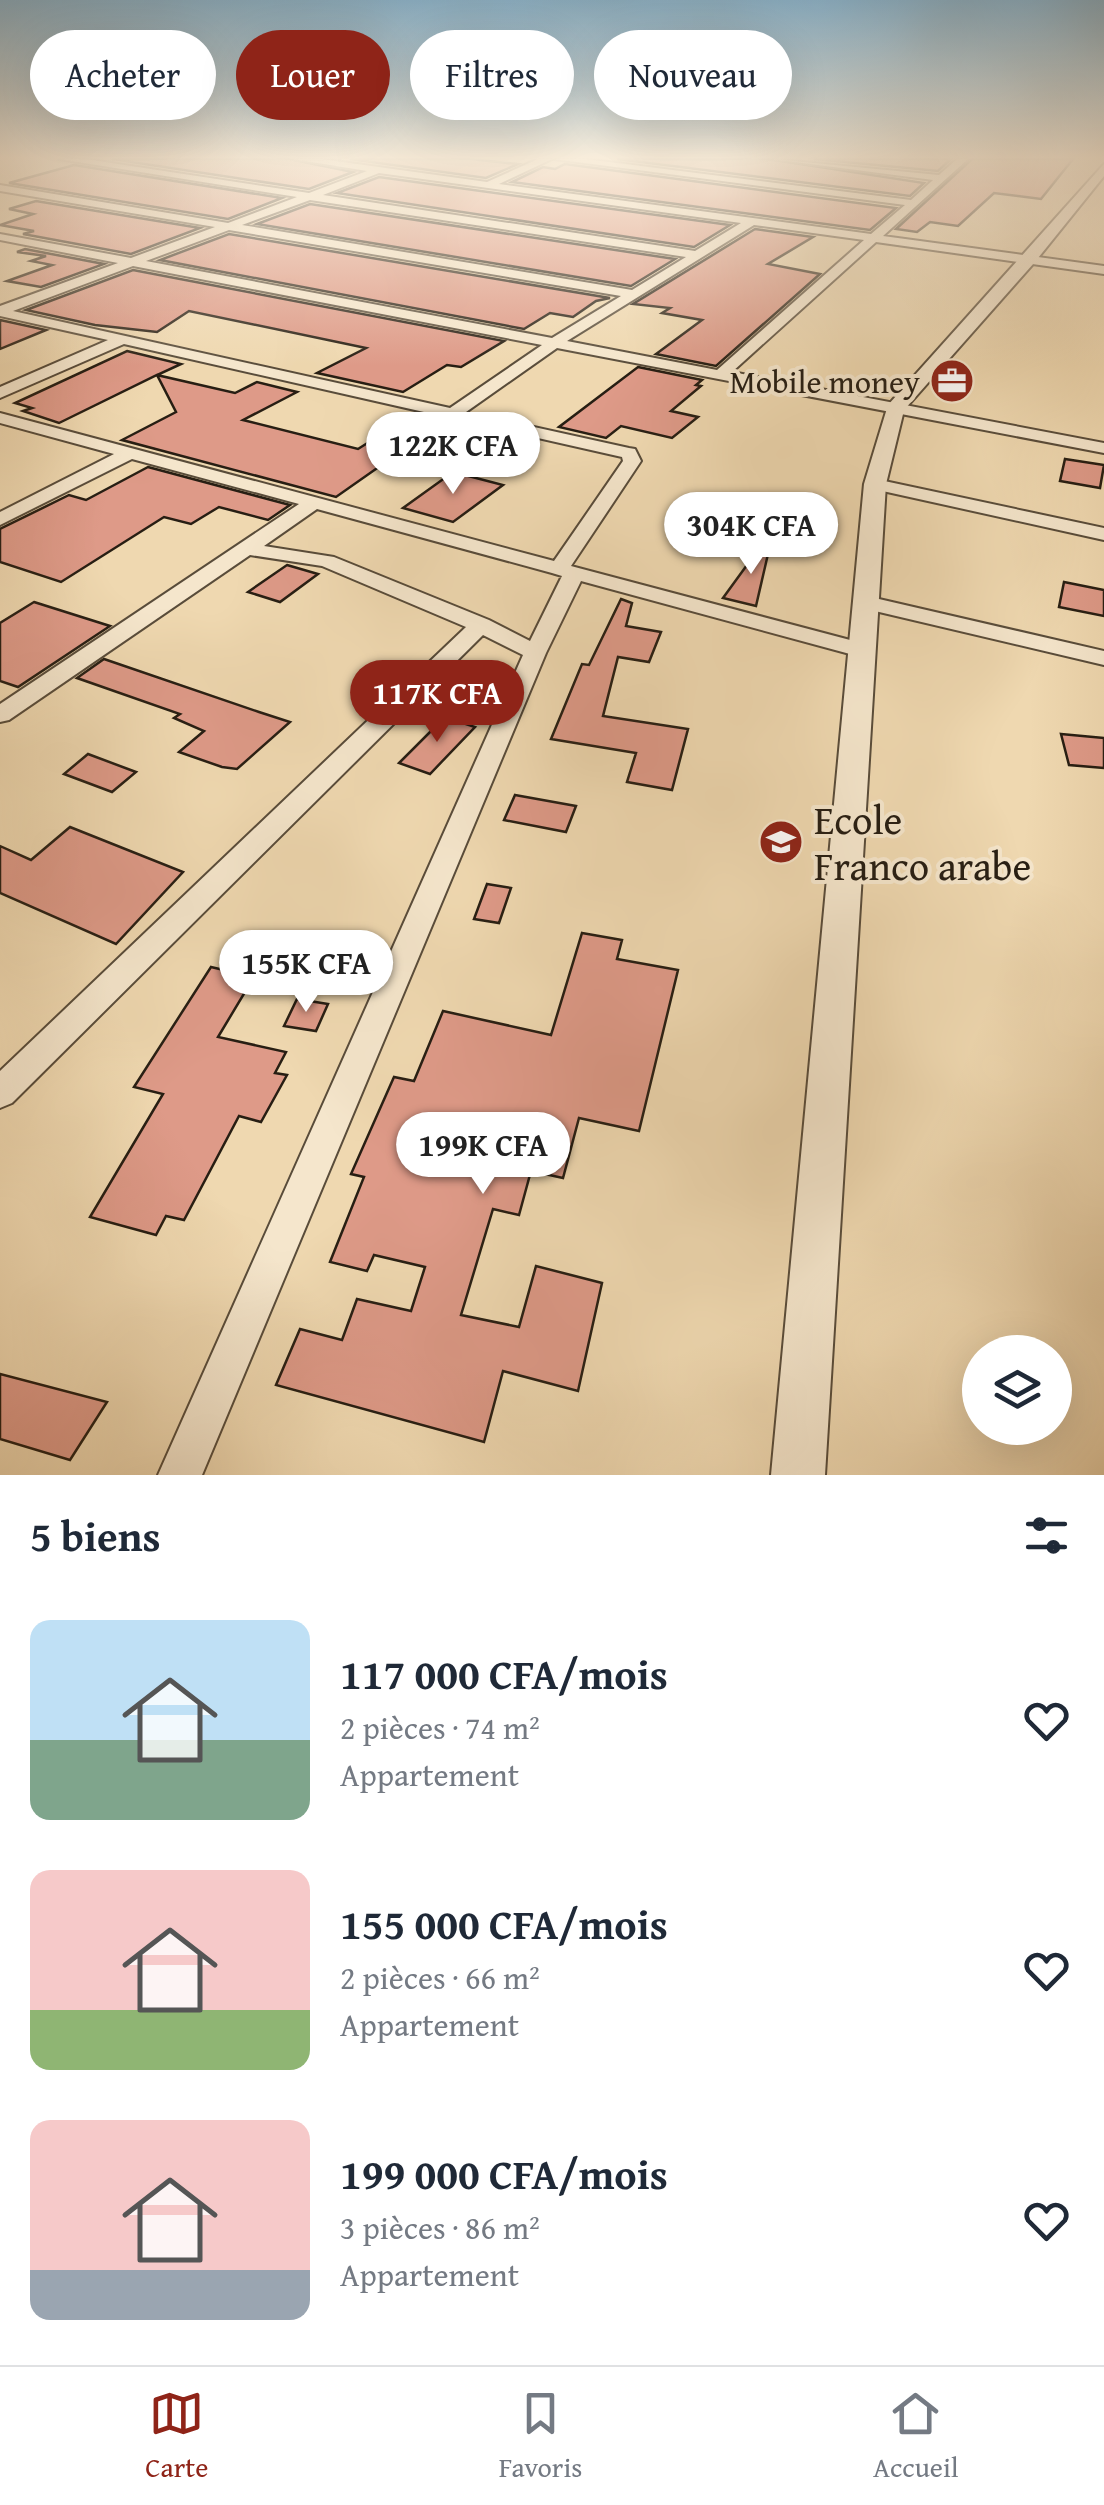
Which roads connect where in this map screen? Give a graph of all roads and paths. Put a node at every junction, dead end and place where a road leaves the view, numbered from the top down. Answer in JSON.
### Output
{"nodes":[{"id":1,"x":224,"y":228,"type":"edge"},
{"id":2,"x":240,"y":228,"type":"edge"},
{"id":3,"x":514,"y":228,"type":"edge"},
{"id":4,"x":741,"y":228,"type":"edge"},
{"id":5,"x":792,"y":228,"type":"edge"},
{"id":6,"x":889,"y":228,"type":"edge"},
{"id":7,"x":1055,"y":228,"type":"edge"},
{"id":8,"x":0,"y":238,"type":"edge"},
{"id":9,"x":877,"y":240,"type":"junction"},
{"id":10,"x":697,"y":255,"type":"junction"},
{"id":11,"x":1028,"y":260,"type":"junction"},
{"id":12,"x":130,"y":263,"type":"junction"},
{"id":13,"x":1104,"y":270,"type":"edge"},
{"id":14,"x":633,"y":294,"type":"junction"},
{"id":15,"x":0,"y":312,"type":"edge"},
{"id":16,"x":122,"y":339,"type":"junction"},
{"id":17,"x":551,"y":345,"type":"junction"},
{"id":18,"x":718,"y":377,"type":"junction"},
{"id":19,"x":0,"y":394,"type":"edge"},
{"id":20,"x":895,"y":409,"type":"junction"},
{"id":21,"x":452,"y":414,"type":"junction"},
{"id":22,"x":0,"y":418,"type":"edge"},
{"id":23,"x":1104,"y":448,"type":"edge"},
{"id":24,"x":130,"y":453,"type":"junction"},
{"id":25,"x":876,"y":484,"type":"junction"},
{"id":26,"x":314,"y":502,"type":"junction"},
{"id":27,"x":0,"y":520,"type":"edge"},
{"id":28,"x":1104,"y":534,"type":"edge"},
{"id":29,"x":247,"y":548,"type":"junction"},
{"id":30,"x":567,"y":571,"type":"junction"},
{"id":31,"x":866,"y":602,"type":"junction"},
{"id":32,"x":480,"y":625,"type":"junction"},
{"id":33,"x":861,"y":650,"type":"junction"},
{"id":34,"x":535,"y":653,"type":"junction"},
{"id":35,"x":1104,"y":658,"type":"edge"},
{"id":36,"x":0,"y":715,"type":"edge"},
{"id":37,"x":0,"y":1093,"type":"edge"},
{"id":38,"x":180,"y":1475,"type":"edge"},
{"id":39,"x":798,"y":1475,"type":"edge"}],
"edges":[{"from":1,"to":12,"type":"street"},
{"from":2,"to":14,"type":"street"},
{"from":3,"to":10,"type":"street"},
{"from":4,"to":10,"type":"street"},
{"from":5,"to":9,"type":"street"},
{"from":6,"to":9,"type":"street"},
{"from":7,"to":11,"type":"street"},
{"from":8,"to":12,"type":"street"},
{"from":9,"to":11,"type":"street"},
{"from":9,"to":18,"type":"street"},
{"from":10,"to":14,"type":"street"},
{"from":11,"to":13,"type":"street"},
{"from":11,"to":20,"type":"street"},
{"from":12,"to":15,"type":"street"},
{"from":12,"to":17,"type":"street"},
{"from":14,"to":17,"type":"street"},
{"from":15,"to":16,"type":"street"},
{"from":16,"to":19,"type":"street"},
{"from":16,"to":21,"type":"street"},
{"from":17,"to":18,"type":"street"},
{"from":17,"to":21,"type":"street"},
{"from":18,"to":20,"type":"street"},
{"from":20,"to":23,"type":"street"},
{"from":20,"to":25,"type":"street"},
{"from":21,"to":30,"type":"street"},
{"from":22,"to":24,"type":"street"},
{"from":24,"to":26,"type":"street"},
{"from":24,"to":27,"type":"street"},
{"from":25,"to":28,"type":"street"},
{"from":25,"to":31,"type":"street"},
{"from":26,"to":29,"type":"street"},
{"from":26,"to":30,"type":"street"},
{"from":29,"to":32,"type":"street"},
{"from":29,"to":36,"type":"street"},
{"from":30,"to":33,"type":"street"},
{"from":30,"to":34,"type":"street"},
{"from":31,"to":33,"type":"street"},
{"from":31,"to":35,"type":"street"},
{"from":32,"to":34,"type":"street"},
{"from":32,"to":37,"type":"street"},
{"from":33,"to":39,"type":"street"},
{"from":34,"to":38,"type":"street"}]}
